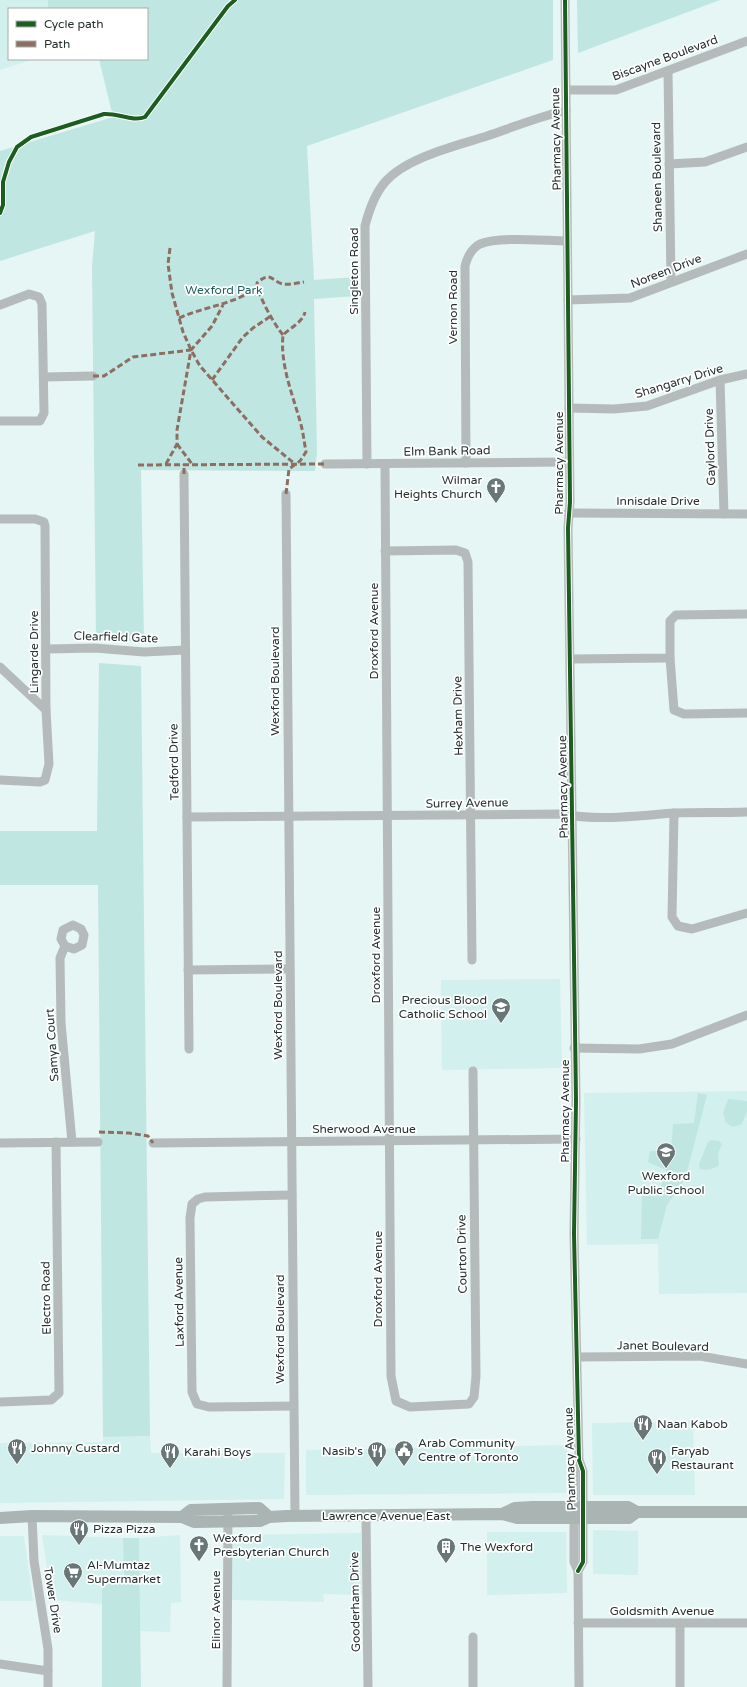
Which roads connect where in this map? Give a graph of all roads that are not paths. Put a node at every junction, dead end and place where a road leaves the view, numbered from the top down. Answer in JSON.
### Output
{"nodes":[{"id":1,"x":565,"y":0,"type":"edge"},
{"id":2,"x":747,"y":41,"type":"edge"},
{"id":3,"x":668,"y":71,"type":"junction"},
{"id":4,"x":566,"y":90,"type":"junction"},
{"id":5,"x":566,"y":110,"type":"junction"},
{"id":6,"x":747,"y":147,"type":"edge"},
{"id":7,"x":669,"y":164,"type":"junction"},
{"id":8,"x":567,"y":241,"type":"junction"},
{"id":9,"x":747,"y":254,"type":"edge"},
{"id":10,"x":670,"y":282,"type":"junction"},
{"id":11,"x":568,"y":300,"type":"junction"},
{"id":12,"x":0,"y":305,"type":"edge"},
{"id":13,"x":747,"y":374,"type":"edge"},
{"id":14,"x":93,"y":376,"type":"dead end"},
{"id":15,"x":44,"y":377,"type":"junction"},
{"id":16,"x":720,"y":380,"type":"junction"},
{"id":17,"x":569,"y":408,"type":"junction"},
{"id":18,"x":0,"y":421,"type":"edge"},
{"id":19,"x":569,"y":462,"type":"junction"},
{"id":20,"x":466,"y":463,"type":"junction"},
{"id":21,"x":325,"y":464,"type":"dead end"},
{"id":22,"x":367,"y":464,"type":"junction"},
{"id":23,"x":385,"y":464,"type":"junction"},
{"id":24,"x":184,"y":474,"type":"dead end"},
{"id":25,"x":286,"y":494,"type":"dead end"},
{"id":26,"x":568,"y":513,"type":"junction"},
{"id":27,"x":724,"y":514,"type":"junction"},
{"id":28,"x":747,"y":514,"type":"edge"},
{"id":29,"x":0,"y":519,"type":"edge"},
{"id":30,"x":385,"y":551,"type":"junction"},
{"id":31,"x":747,"y":614,"type":"edge"},
{"id":32,"x":47,"y":648,"type":"junction"},
{"id":33,"x":185,"y":650,"type":"junction"},
{"id":34,"x":670,"y":658,"type":"junction"},
{"id":35,"x":571,"y":659,"type":"junction"},
{"id":36,"x":0,"y":667,"type":"edge"},
{"id":37,"x":46,"y":710,"type":"junction"},
{"id":38,"x":747,"y":713,"type":"edge"},
{"id":39,"x":0,"y":780,"type":"edge"},
{"id":40,"x":747,"y":812,"type":"edge"},
{"id":41,"x":674,"y":813,"type":"junction"},
{"id":42,"x":387,"y":815,"type":"junction"},
{"id":43,"x":471,"y":815,"type":"junction"},
{"id":44,"x":288,"y":816,"type":"junction"},
{"id":45,"x":573,"y":816,"type":"junction"},
{"id":46,"x":187,"y":817,"type":"junction"},
{"id":47,"x":747,"y":913,"type":"edge"},
{"id":48,"x":64,"y":946,"type":"dead end"},
{"id":49,"x":472,"y":960,"type":"dead end"},
{"id":50,"x":290,"y":969,"type":"junction"},
{"id":51,"x":188,"y":970,"type":"junction"},
{"id":52,"x":747,"y":1015,"type":"edge"},
{"id":53,"x":574,"y":1048,"type":"junction"},
{"id":54,"x":189,"y":1049,"type":"dead end"},
{"id":55,"x":473,"y":1071,"type":"dead end"},
{"id":56,"x":576,"y":1139,"type":"junction"},
{"id":57,"x":390,"y":1141,"type":"junction"},
{"id":58,"x":473,"y":1141,"type":"junction"},
{"id":59,"x":56,"y":1142,"type":"junction"},
{"id":60,"x":72,"y":1142,"type":"junction"},
{"id":61,"x":98,"y":1142,"type":"dead end"},
{"id":62,"x":291,"y":1142,"type":"junction"},
{"id":63,"x":0,"y":1143,"type":"edge"},
{"id":64,"x":153,"y":1143,"type":"dead end"},
{"id":65,"x":292,"y":1195,"type":"junction"},
{"id":66,"x":578,"y":1357,"type":"junction"},
{"id":67,"x":747,"y":1364,"type":"edge"},
{"id":68,"x":0,"y":1402,"type":"edge"},
{"id":69,"x":293,"y":1406,"type":"junction"},
{"id":70,"x":439,"y":1406,"type":"joint"},
{"id":71,"x":578,"y":1512,"type":"junction"},
{"id":72,"x":747,"y":1512,"type":"edge"},
{"id":73,"x":228,"y":1515,"type":"junction"},
{"id":74,"x":32,"y":1516,"type":"junction"},
{"id":75,"x":295,"y":1516,"type":"junction"},
{"id":76,"x":366,"y":1516,"type":"junction"},
{"id":77,"x":0,"y":1518,"type":"edge"},
{"id":78,"x":578,"y":1623,"type":"junction"},
{"id":79,"x":680,"y":1623,"type":"junction"},
{"id":80,"x":747,"y":1623,"type":"edge"},
{"id":81,"x":473,"y":1637,"type":"dead end"},
{"id":82,"x":0,"y":1664,"type":"edge"},
{"id":83,"x":48,"y":1671,"type":"junction"},
{"id":84,"x":48,"y":1687,"type":"edge"},
{"id":85,"x":227,"y":1687,"type":"edge"},
{"id":86,"x":368,"y":1687,"type":"edge"},
{"id":87,"x":473,"y":1687,"type":"edge"},
{"id":88,"x":579,"y":1687,"type":"edge"},
{"id":89,"x":680,"y":1687,"type":"edge"}],
"edges":[{"from":1,"to":4,"type":"street","name":"Pharmacy Avenue"},
{"from":2,"to":3,"type":"street","name":"Biscayne Boulevard"},
{"from":3,"to":4,"type":"street","name":"Biscayne Boulevard"},
{"from":3,"to":7,"type":"street","name":"Shaneen Boulevard"},
{"from":4,"to":5,"type":"street","name":"Pharmacy Avenue"},
{"from":5,"to":8,"type":"street","name":"Pharmacy Avenue"},
{"from":5,"to":22,"type":"street","name":"Singleton Road"},
{"from":6,"to":7,"type":"street"},
{"from":7,"to":10,"type":"street","name":"Shaneen Boulevard"},
{"from":8,"to":11,"type":"street","name":"Pharmacy Avenue"},
{"from":8,"to":20,"type":"street","name":"Vernon Road"},
{"from":9,"to":10,"type":"street","name":"Noreen Drive"},
{"from":10,"to":11,"type":"street","name":"Noreen Drive"},
{"from":11,"to":17,"type":"street","name":"Pharmacy Avenue"},
{"from":12,"to":15,"type":"street"},
{"from":13,"to":16,"type":"street","name":"Shangarry Drive"},
{"from":14,"to":15,"type":"street"},
{"from":15,"to":18,"type":"street"},
{"from":16,"to":17,"type":"street","name":"Shangarry Drive"},
{"from":16,"to":27,"type":"street","name":"Gaylord Drive"},
{"from":17,"to":19,"type":"street","name":"Pharmacy Avenue"},
{"from":19,"to":20,"type":"street","name":"Elm Bank Road"},
{"from":19,"to":26,"type":"street","name":"Pharmacy Avenue"},
{"from":20,"to":23,"type":"street","name":"Elm Bank Road"},
{"from":21,"to":22,"type":"street","name":"Elm Bank Road"},
{"from":22,"to":23,"type":"street","name":"Elm Bank Road"},
{"from":23,"to":30,"type":"street","name":"Droxford Avenue"},
{"from":24,"to":33,"type":"street","name":"Tedford Drive"},
{"from":25,"to":44,"type":"street","name":"Wexford Boulevard"},
{"from":26,"to":27,"type":"street","name":"Innisdale Drive"},
{"from":26,"to":35,"type":"street","name":"Pharmacy Avenue"},
{"from":27,"to":28,"type":"street","name":"Innisdale Drive"},
{"from":29,"to":32,"type":"street","name":"Lingarde Drive"},
{"from":30,"to":42,"type":"street","name":"Droxford Avenue"},
{"from":30,"to":43,"type":"street","name":"Hexham Drive"},
{"from":31,"to":34,"type":"street"},
{"from":32,"to":33,"type":"street","name":"Clearfield Gate"},
{"from":32,"to":37,"type":"street","name":"Lingarde Drive"},
{"from":33,"to":46,"type":"street","name":"Tedford Drive"},
{"from":34,"to":35,"type":"street"},
{"from":34,"to":38,"type":"street"},
{"from":35,"to":45,"type":"street","name":"Pharmacy Avenue"},
{"from":36,"to":37,"type":"street"},
{"from":37,"to":39,"type":"street","name":"Lingarde Drive"},
{"from":40,"to":41,"type":"street","name":"Surrey Avenue"},
{"from":41,"to":45,"type":"street","name":"Surrey Avenue"},
{"from":41,"to":47,"type":"street"},
{"from":42,"to":43,"type":"street","name":"Surrey Avenue"},
{"from":42,"to":44,"type":"street","name":"Surrey Avenue"},
{"from":42,"to":57,"type":"street","name":"Droxford Avenue"},
{"from":43,"to":45,"type":"street","name":"Surrey Avenue"},
{"from":43,"to":49,"type":"street","name":"Hexham Drive"},
{"from":44,"to":46,"type":"street","name":"Surrey Avenue"},
{"from":44,"to":50,"type":"street","name":"Wexford Boulevard"},
{"from":45,"to":53,"type":"street","name":"Pharmacy Avenue"},
{"from":46,"to":51,"type":"street","name":"Tedford Drive"},
{"from":48,"to":60,"type":"street","name":"Samya Court"},
{"from":50,"to":51,"type":"street"},
{"from":50,"to":62,"type":"street","name":"Wexford Boulevard"},
{"from":51,"to":54,"type":"street","name":"Tedford Drive"},
{"from":52,"to":53,"type":"street"},
{"from":53,"to":56,"type":"street","name":"Pharmacy Avenue"},
{"from":55,"to":58,"type":"street","name":"Courton Drive"},
{"from":56,"to":58,"type":"street","name":"Sherwood Avenue"},
{"from":56,"to":66,"type":"street","name":"Pharmacy Avenue"},
{"from":57,"to":58,"type":"street","name":"Sherwood Avenue"},
{"from":57,"to":62,"type":"street","name":"Sherwood Avenue"},
{"from":57,"to":70,"type":"street","name":"Droxford Avenue"},
{"from":58,"to":70,"type":"street","name":"Courton Drive"},
{"from":59,"to":60,"type":"street"},
{"from":59,"to":63,"type":"street"},
{"from":59,"to":68,"type":"street","name":"Electro Road"},
{"from":60,"to":61,"type":"street"},
{"from":62,"to":64,"type":"street","name":"Sherwood Avenue"},
{"from":62,"to":65,"type":"street","name":"Wexford Boulevard"},
{"from":65,"to":69,"type":"street","name":"Wexford Boulevard"},
{"from":65,"to":69,"type":"street","name":"Laxford Avenue"},
{"from":66,"to":67,"type":"street","name":"Janet Boulevard"},
{"from":66,"to":71,"type":"street","name":"Pharmacy Avenue"},
{"from":69,"to":75,"type":"street","name":"Wexford Boulevard"},
{"from":71,"to":72,"type":"main road","name":"Lawrence Avenue East"},
{"from":71,"to":76,"type":"main road","name":"Lawrence Avenue East"},
{"from":71,"to":78,"type":"street","name":"Pharmacy Avenue"},
{"from":73,"to":74,"type":"main road","name":"Lawrence Avenue East"},
{"from":73,"to":75,"type":"main road","name":"Lawrence Avenue East"},
{"from":73,"to":85,"type":"street","name":"Elinor Avenue"},
{"from":74,"to":77,"type":"main road","name":"Lawrence Avenue East"},
{"from":74,"to":83,"type":"street","name":"Tower Drive"},
{"from":75,"to":76,"type":"main road","name":"Lawrence Avenue East"},
{"from":76,"to":86,"type":"street","name":"Gooderham Drive"},
{"from":78,"to":79,"type":"street","name":"Goldsmith Avenue"},
{"from":78,"to":88,"type":"street","name":"Pharmacy Avenue"},
{"from":79,"to":80,"type":"street","name":"Goldsmith Avenue"},
{"from":79,"to":89,"type":"street"},
{"from":81,"to":87,"type":"street"},
{"from":82,"to":83,"type":"street"},
{"from":83,"to":84,"type":"street","name":"Tower Drive"}]}
